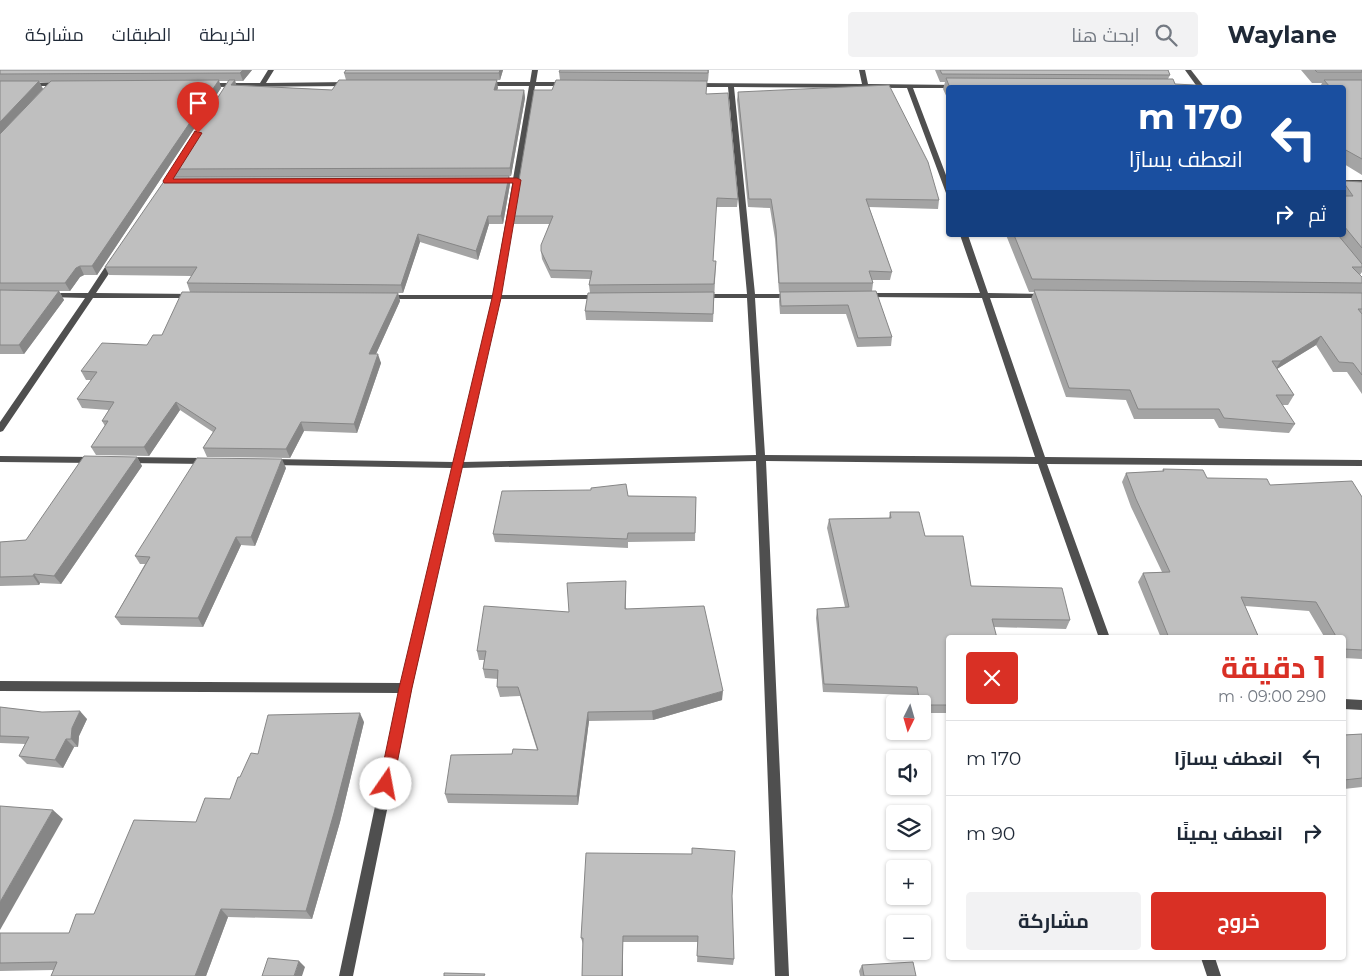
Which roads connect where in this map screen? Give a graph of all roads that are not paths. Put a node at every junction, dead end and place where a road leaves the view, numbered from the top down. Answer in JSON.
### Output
{"nodes":[{"id":1,"x":271,"y":70,"type":"edge"},
{"id":2,"x":535,"y":70,"type":"edge"},
{"id":3,"x":862,"y":70,"type":"edge"},
{"id":4,"x":1188,"y":70,"type":"edge"},
{"id":5,"x":53,"y":84,"type":"junction"},
{"id":6,"x":73,"y":84,"type":"edge"},
{"id":7,"x":262,"y":84,"type":"junction"},
{"id":8,"x":352,"y":84,"type":"edge"},
{"id":9,"x":482,"y":84,"type":"edge"},
{"id":10,"x":532,"y":84,"type":"junction"},
{"id":11,"x":582,"y":84,"type":"edge"},
{"id":12,"x":18,"y":85,"type":"edge"},
{"id":13,"x":200,"y":85,"type":"edge"},
{"id":14,"x":229,"y":85,"type":"junction"},
{"id":15,"x":691,"y":85,"type":"edge"},
{"id":16,"x":1200,"y":85,"type":"edge"},
{"id":17,"x":731,"y":86,"type":"junction"},
{"id":18,"x":866,"y":86,"type":"junction"},
{"id":19,"x":909,"y":86,"type":"junction"},
{"id":20,"x":946,"y":86,"type":"edge"},
{"id":21,"x":46,"y":92,"type":"edge"},
{"id":22,"x":224,"y":93,"type":"edge"},
{"id":23,"x":946,"y":180,"type":"edge"},
{"id":24,"x":1346,"y":182,"type":"edge"},
{"id":25,"x":1362,"y":182,"type":"edge"},
{"id":26,"x":965,"y":237,"type":"edge"},
{"id":27,"x":118,"y":254,"type":"edge"},
{"id":28,"x":40,"y":295,"type":"edge"},
{"id":29,"x":90,"y":295,"type":"junction"},
{"id":30,"x":986,"y":295,"type":"junction"},
{"id":31,"x":199,"y":296,"type":"edge"},
{"id":32,"x":692,"y":296,"type":"edge"},
{"id":33,"x":751,"y":296,"type":"junction"},
{"id":34,"x":800,"y":296,"type":"edge"},
{"id":35,"x":858,"y":296,"type":"edge"},
{"id":36,"x":1055,"y":296,"type":"edge"},
{"id":37,"x":377,"y":297,"type":"edge"},
{"id":38,"x":614,"y":297,"type":"edge"},
{"id":39,"x":496,"y":298,"type":"junction"},
{"id":40,"x":0,"y":429,"type":"edge"},
{"id":41,"x":761,"y":458,"type":"junction"},
{"id":42,"x":0,"y":459,"type":"edge"},
{"id":43,"x":100,"y":460,"type":"edge"},
{"id":44,"x":120,"y":460,"type":"edge"},
{"id":45,"x":1041,"y":460,"type":"junction"},
{"id":46,"x":220,"y":462,"type":"edge"},
{"id":47,"x":259,"y":462,"type":"edge"},
{"id":48,"x":1362,"y":463,"type":"edge"},
{"id":49,"x":459,"y":465,"type":"junction"},
{"id":50,"x":1104,"y":635,"type":"edge"},
{"id":51,"x":0,"y":686,"type":"edge"},
{"id":52,"x":406,"y":688,"type":"junction"},
{"id":53,"x":1346,"y":704,"type":"edge"},
{"id":54,"x":1362,"y":705,"type":"edge"},
{"id":55,"x":1209,"y":960,"type":"edge"},
{"id":56,"x":346,"y":976,"type":"edge"},
{"id":57,"x":782,"y":976,"type":"edge"},
{"id":58,"x":1214,"y":976,"type":"edge"}],
"edges":[{"from":1,"to":7,"type":"street"},
{"from":2,"to":10,"type":"street"},
{"from":3,"to":18,"type":"street"},
{"from":4,"to":16,"type":"street"},
{"from":5,"to":6,"type":"street"},
{"from":5,"to":12,"type":"street"},
{"from":5,"to":21,"type":"street"},
{"from":7,"to":8,"type":"street"},
{"from":7,"to":14,"type":"street"},
{"from":9,"to":10,"type":"street"},
{"from":10,"to":11,"type":"street"},
{"from":10,"to":39,"type":"street"},
{"from":13,"to":14,"type":"street"},
{"from":14,"to":22,"type":"street"},
{"from":15,"to":17,"type":"street"},
{"from":17,"to":18,"type":"street"},
{"from":17,"to":33,"type":"street"},
{"from":18,"to":19,"type":"street"},
{"from":19,"to":20,"type":"street"},
{"from":19,"to":23,"type":"street"},
{"from":24,"to":25,"type":"street"},
{"from":26,"to":30,"type":"street"},
{"from":27,"to":29,"type":"street"},
{"from":28,"to":29,"type":"street"},
{"from":29,"to":31,"type":"street"},
{"from":29,"to":40,"type":"street"},
{"from":30,"to":35,"type":"street"},
{"from":30,"to":36,"type":"street"},
{"from":30,"to":45,"type":"street"},
{"from":32,"to":33,"type":"street"},
{"from":33,"to":34,"type":"street"},
{"from":33,"to":41,"type":"street"},
{"from":37,"to":39,"type":"street"},
{"from":38,"to":39,"type":"street"},
{"from":39,"to":49,"type":"street"},
{"from":41,"to":45,"type":"street"},
{"from":41,"to":49,"type":"street"},
{"from":41,"to":57,"type":"street"},
{"from":42,"to":43,"type":"street"},
{"from":44,"to":46,"type":"street"},
{"from":45,"to":48,"type":"street"},
{"from":45,"to":50,"type":"street"},
{"from":47,"to":49,"type":"street"},
{"from":49,"to":52,"type":"street"},
{"from":51,"to":52,"type":"street"},
{"from":52,"to":56,"type":"street"},
{"from":53,"to":54,"type":"street"},
{"from":55,"to":58,"type":"street"}]}
